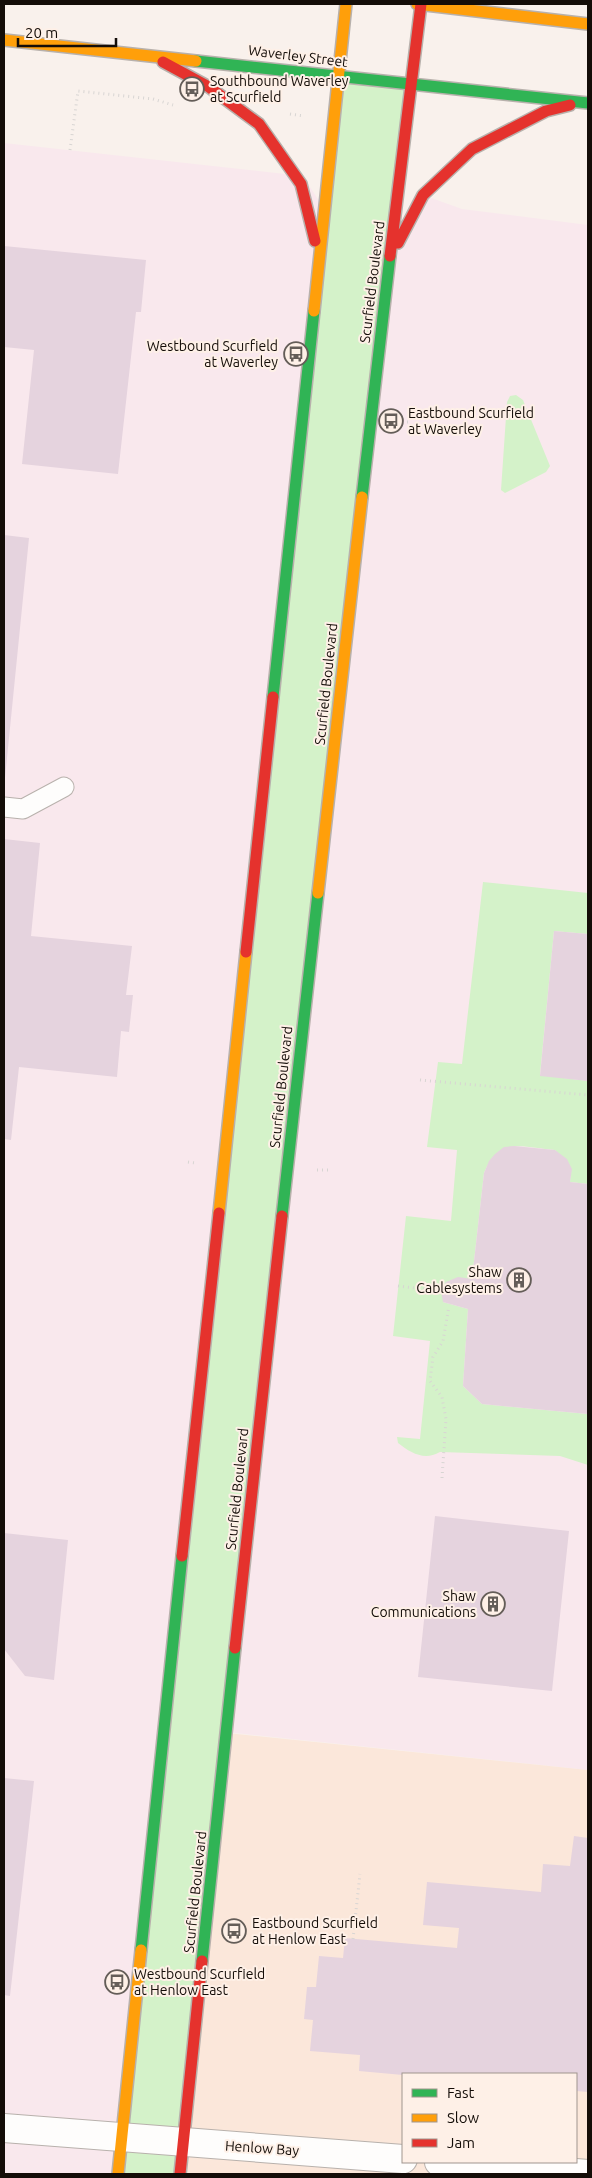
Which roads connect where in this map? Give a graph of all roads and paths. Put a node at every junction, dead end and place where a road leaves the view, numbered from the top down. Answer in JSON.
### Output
{"nodes":[{"id":1,"x":346,"y":4,"type":"edge"},
{"id":2,"x":420,"y":4,"type":"edge"},
{"id":3,"x":588,"y":24,"type":"edge"},
{"id":4,"x":4,"y":40,"type":"edge"},
{"id":5,"x":150,"y":55,"type":"junction"},
{"id":6,"x":339,"y":76,"type":"junction"},
{"id":7,"x":412,"y":85,"type":"junction"},
{"id":8,"x":584,"y":103,"type":"edge"},
{"id":9,"x":389,"y":260,"type":"junction"},
{"id":10,"x":320,"y":262,"type":"junction"},
{"id":11,"x":64,"y":787,"type":"dead end"},
{"id":12,"x":4,"y":807,"type":"edge"},
{"id":13,"x":420,"y":1080,"type":"dead end"},
{"id":14,"x":588,"y":1095,"type":"edge"},
{"id":15,"x":312,"y":1170,"type":"dead end"},
{"id":16,"x":332,"y":1170,"type":"dead end"},
{"id":17,"x":398,"y":1286,"type":"dead end"},
{"id":18,"x":440,"y":1290,"type":"dead end"},
{"id":19,"x":449,"y":1306,"type":"dead end"},
{"id":20,"x":442,"y":1478,"type":"dead end"},
{"id":21,"x":360,"y":1874,"type":"dead end"},
{"id":22,"x":353,"y":1939,"type":"dead end"},
{"id":23,"x":4,"y":2128,"type":"edge"},
{"id":24,"x":121,"y":2137,"type":"junction"},
{"id":25,"x":184,"y":2142,"type":"junction"},
{"id":26,"x":402,"y":2159,"type":"edge"},
{"id":27,"x":451,"y":2163,"type":"edge"},
{"id":28,"x":118,"y":2174,"type":"edge"},
{"id":29,"x":180,"y":2174,"type":"edge"},
{"id":30,"x":588,"y":2174,"type":"edge"}],
"edges":[{"from":1,"to":6,"type":"street"},
{"from":2,"to":3,"type":"street"},
{"from":2,"to":7,"type":"street","name":"Scurfield Boulevard"},
{"from":4,"to":5,"type":"street","name":"Waverley Street"},
{"from":5,"to":6,"type":"street","name":"Waverley Street"},
{"from":5,"to":10,"type":"street"},
{"from":6,"to":7,"type":"street","name":"Waverley Street"},
{"from":6,"to":10,"type":"street"},
{"from":7,"to":8,"type":"street","name":"Waverley Street"},
{"from":7,"to":9,"type":"street","name":"Scurfield Boulevard"},
{"from":8,"to":9,"type":"street"},
{"from":9,"to":25,"type":"street","name":"Scurfield Boulevard"},
{"from":10,"to":24,"type":"street"},
{"from":11,"to":12,"type":"lane"},
{"from":13,"to":14,"type":"path"},
{"from":15,"to":16,"type":"path"},
{"from":17,"to":18,"type":"path"},
{"from":19,"to":20,"type":"path"},
{"from":21,"to":22,"type":"path"},
{"from":23,"to":24,"type":"street","name":"Henlow Bay"},
{"from":24,"to":25,"type":"street","name":"Henlow Bay"},
{"from":24,"to":28,"type":"street"},
{"from":25,"to":26,"type":"street","name":"Henlow Bay"},
{"from":25,"to":29,"type":"street","name":"Scurfield Boulevard"},
{"from":27,"to":30,"type":"street"}]}
